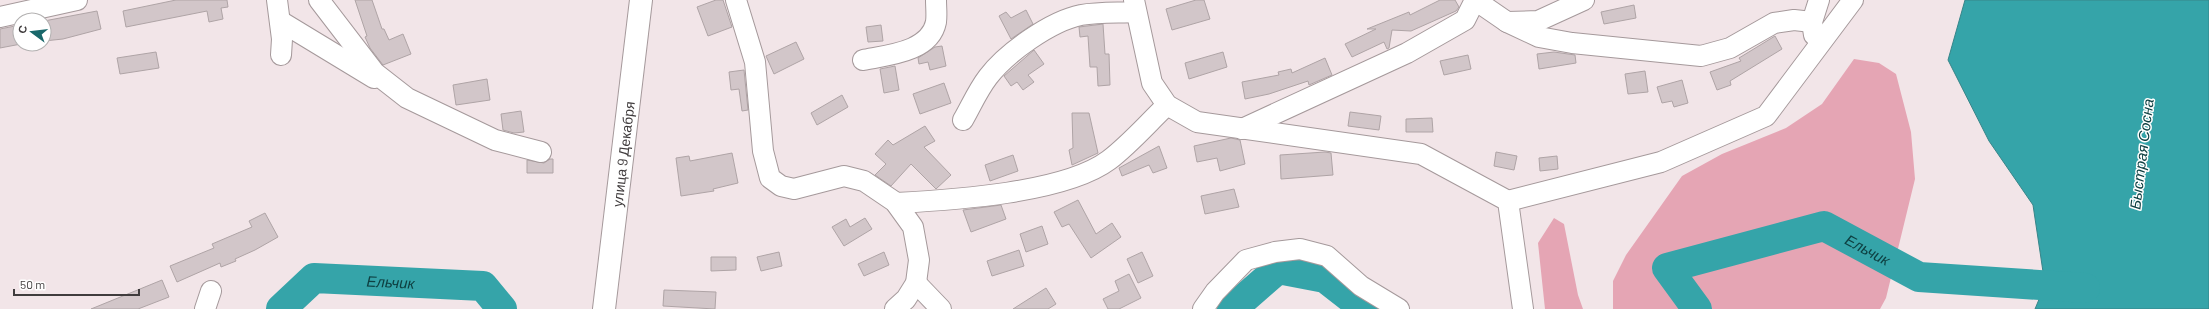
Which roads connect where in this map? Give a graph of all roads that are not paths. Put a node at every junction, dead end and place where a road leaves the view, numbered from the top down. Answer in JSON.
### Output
{"nodes":[{"id":1,"x":77,"y":0,"type":"edge"},
{"id":2,"x":277,"y":0,"type":"edge"},
{"id":3,"x":319,"y":0,"type":"edge"},
{"id":4,"x":641,"y":0,"type":"edge"},
{"id":5,"x":736,"y":0,"type":"edge"},
{"id":6,"x":936,"y":0,"type":"edge"},
{"id":7,"x":1475,"y":0,"type":"edge"},
{"id":8,"x":1584,"y":0,"type":"edge"},
{"id":9,"x":1819,"y":0,"type":"edge"},
{"id":10,"x":1853,"y":0,"type":"edge"},
{"id":11,"x":1135,"y":6,"type":"edge"},
{"id":12,"x":0,"y":17,"type":"edge"},
{"id":13,"x":280,"y":21,"type":"junction"},
{"id":14,"x":1507,"y":22,"type":"junction"},
{"id":15,"x":1812,"y":22,"type":"junction"},
{"id":16,"x":1820,"y":43,"type":"junction"},
{"id":17,"x":281,"y":56,"type":"dead end"},
{"id":18,"x":863,"y":60,"type":"dead end"},
{"id":19,"x":407,"y":98,"type":"junction"},
{"id":20,"x":1167,"y":105,"type":"junction"},
{"id":21,"x":963,"y":120,"type":"dead end"},
{"id":22,"x":1242,"y":129,"type":"junction"},
{"id":23,"x":541,"y":152,"type":"dead end"},
{"id":24,"x":1508,"y":202,"type":"junction"},
{"id":25,"x":896,"y":203,"type":"junction"},
{"id":26,"x":916,"y":283,"type":"junction"},
{"id":27,"x":604,"y":309,"type":"edge"},
{"id":28,"x":895,"y":309,"type":"edge"},
{"id":29,"x":941,"y":309,"type":"edge"},
{"id":30,"x":1203,"y":309,"type":"edge"},
{"id":31,"x":1399,"y":309,"type":"edge"},
{"id":32,"x":1523,"y":309,"type":"edge"}],
"edges":[{"from":1,"to":12,"type":"street"},
{"from":2,"to":13,"type":"street"},
{"from":3,"to":19,"type":"street"},
{"from":4,"to":27,"type":"main road","name":"улица 9 Декабря"},
{"from":5,"to":25,"type":"street"},
{"from":6,"to":18,"type":"street"},
{"from":7,"to":14,"type":"street"},
{"from":7,"to":22,"type":"street"},
{"from":8,"to":14,"type":"street"},
{"from":9,"to":15,"type":"street"},
{"from":10,"to":16,"type":"street"},
{"from":11,"to":20,"type":"street"},
{"from":11,"to":21,"type":"street"},
{"from":13,"to":17,"type":"street"},
{"from":13,"to":19,"type":"street"},
{"from":14,"to":15,"type":"street"},
{"from":15,"to":16,"type":"street"},
{"from":16,"to":24,"type":"street"},
{"from":19,"to":23,"type":"street"},
{"from":20,"to":22,"type":"street"},
{"from":20,"to":25,"type":"street"},
{"from":22,"to":24,"type":"street"},
{"from":24,"to":32,"type":"street"},
{"from":25,"to":26,"type":"street"},
{"from":26,"to":28,"type":"street"},
{"from":26,"to":29,"type":"street"},
{"from":30,"to":31,"type":"street"}]}
